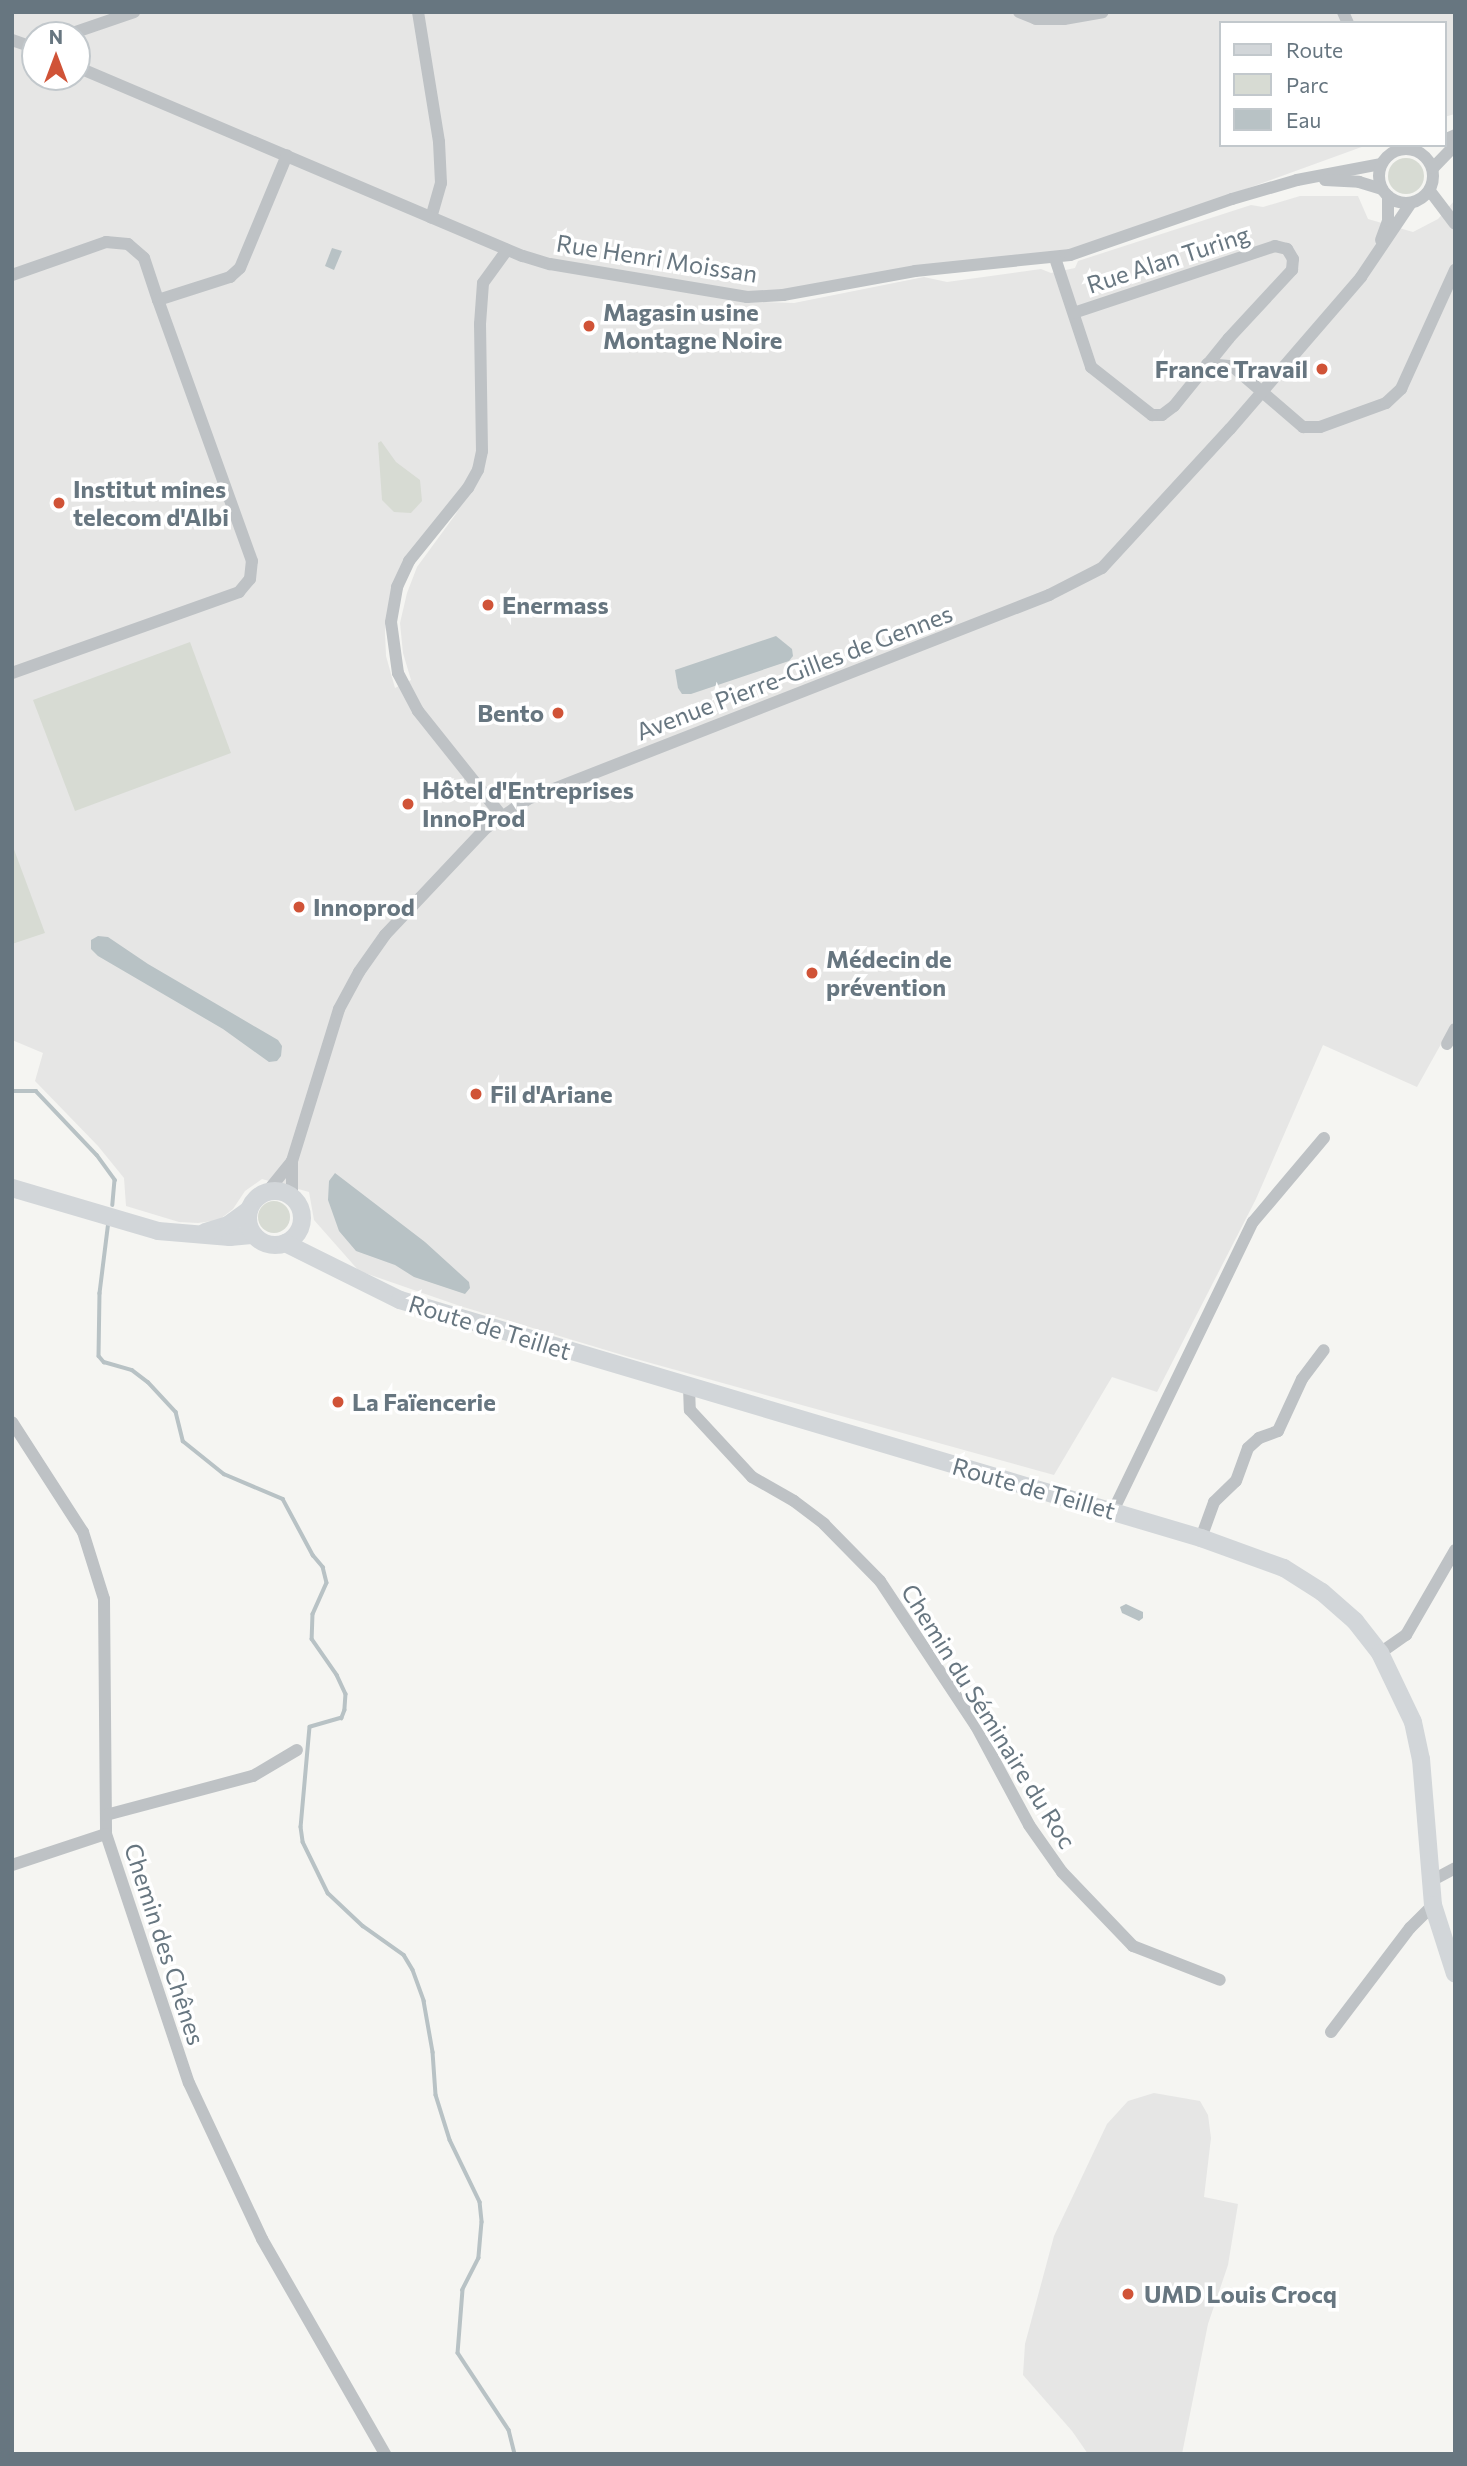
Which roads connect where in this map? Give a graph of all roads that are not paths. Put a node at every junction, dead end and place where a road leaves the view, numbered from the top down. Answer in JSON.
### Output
{"nodes":[{"id":1,"x":134,"y":12,"type":"edge"},
{"id":2,"x":418,"y":12,"type":"edge"},
{"id":3,"x":1019,"y":12,"type":"edge"},
{"id":4,"x":1102,"y":12,"type":"edge"},
{"id":5,"x":91,"y":27,"type":"edge"},
{"id":6,"x":91,"y":73,"type":"edge"},
{"id":7,"x":1455,"y":145,"type":"edge"},
{"id":8,"x":1403,"y":147,"type":"edge"},
{"id":9,"x":1428,"y":147,"type":"edge"},
{"id":10,"x":1418,"y":151,"type":"junction"},
{"id":11,"x":286,"y":155,"type":"junction"},
{"id":12,"x":1383,"y":156,"type":"edge"},
{"id":13,"x":1433,"y":168,"type":"junction"},
{"id":14,"x":1297,"y":180,"type":"junction"},
{"id":15,"x":1430,"y":191,"type":"junction"},
{"id":16,"x":1385,"y":193,"type":"junction"},
{"id":17,"x":1411,"y":203,"type":"junction"},
{"id":18,"x":431,"y":218,"type":"junction"},
{"id":19,"x":1455,"y":224,"type":"edge"},
{"id":20,"x":507,"y":250,"type":"junction"},
{"id":21,"x":1375,"y":257,"type":"junction"},
{"id":22,"x":1055,"y":258,"type":"junction"},
{"id":23,"x":1455,"y":270,"type":"edge"},
{"id":24,"x":12,"y":275,"type":"edge"},
{"id":25,"x":158,"y":300,"type":"junction"},
{"id":26,"x":1074,"y":313,"type":"junction"},
{"id":27,"x":1230,"y":338,"type":"junction"},
{"id":28,"x":1208,"y":364,"type":"junction"},
{"id":29,"x":1232,"y":366,"type":"junction"},
{"id":30,"x":1262,"y":392,"type":"junction"},
{"id":31,"x":12,"y":673,"type":"edge"},
{"id":32,"x":501,"y":815,"type":"junction"},
{"id":33,"x":1455,"y":1029,"type":"edge"},
{"id":34,"x":1447,"y":1044,"type":"dead end"},
{"id":35,"x":1324,"y":1138,"type":"dead end"},
{"id":36,"x":292,"y":1161,"type":"junction"},
{"id":37,"x":12,"y":1188,"type":"edge"},
{"id":38,"x":267,"y":1192,"type":"junction"},
{"id":39,"x":292,"y":1197,"type":"junction"},
{"id":40,"x":249,"y":1210,"type":"junction"},
{"id":41,"x":301,"y":1224,"type":"junction"},
{"id":42,"x":195,"y":1235,"type":"junction"},
{"id":43,"x":254,"y":1235,"type":"junction"},
{"id":44,"x":285,"y":1243,"type":"junction"},
{"id":45,"x":342,"y":1273,"type":"junction"},
{"id":46,"x":1324,"y":1350,"type":"dead end"},
{"id":47,"x":689,"y":1387,"type":"junction"},
{"id":48,"x":12,"y":1422,"type":"edge"},
{"id":49,"x":1113,"y":1511,"type":"junction"},
{"id":50,"x":1201,"y":1538,"type":"junction"},
{"id":51,"x":1455,"y":1550,"type":"edge"},
{"id":52,"x":1380,"y":1653,"type":"junction"},
{"id":53,"x":296,"y":1750,"type":"dead end"},
{"id":54,"x":106,"y":1815,"type":"junction"},
{"id":55,"x":106,"y":1834,"type":"junction"},
{"id":56,"x":12,"y":1865,"type":"edge"},
{"id":57,"x":1455,"y":1868,"type":"edge"},
{"id":58,"x":1430,"y":1881,"type":"junction"},
{"id":59,"x":1433,"y":1905,"type":"junction"},
{"id":60,"x":1455,"y":1974,"type":"edge"},
{"id":61,"x":1220,"y":1980,"type":"dead end"},
{"id":62,"x":1331,"y":2032,"type":"dead end"},
{"id":63,"x":385,"y":2454,"type":"edge"}],
"edges":[{"from":1,"to":5,"type":"street"},
{"from":2,"to":18,"type":"street"},
{"from":3,"to":4,"type":"street"},
{"from":6,"to":11,"type":"street","name":"Rue Henri Moissan"},
{"from":7,"to":13,"type":"street"},
{"from":8,"to":10,"type":"street"},
{"from":8,"to":12,"type":"street"},
{"from":9,"to":10,"type":"street"},
{"from":10,"to":13,"type":"street"},
{"from":11,"to":18,"type":"street","name":"Rue Henri Moissan"},
{"from":11,"to":25,"type":"street"},
{"from":12,"to":14,"type":"street","name":"Rue Henri Moissan"},
{"from":12,"to":16,"type":"street"},
{"from":13,"to":15,"type":"street"},
{"from":14,"to":16,"type":"street","name":"Rue Henri Moissan"},
{"from":14,"to":22,"type":"street","name":"Rue Henri Moissan"},
{"from":15,"to":17,"type":"street"},
{"from":15,"to":19,"type":"street"},
{"from":16,"to":17,"type":"street"},
{"from":16,"to":21,"type":"street","name":"Avenue Pierre-Gilles de Gennes"},
{"from":17,"to":21,"type":"street","name":"Avenue Pierre-Gilles de Gennes"},
{"from":18,"to":20,"type":"street","name":"Rue Henri Moissan"},
{"from":20,"to":22,"type":"street","name":"Rue Henri Moissan"},
{"from":20,"to":32,"type":"street"},
{"from":21,"to":30,"type":"street","name":"Avenue Pierre-Gilles de Gennes"},
{"from":22,"to":26,"type":"street","name":"Rue Alan Turing"},
{"from":23,"to":30,"type":"street"},
{"from":24,"to":25,"type":"street"},
{"from":25,"to":31,"type":"street"},
{"from":26,"to":27,"type":"street","name":"Rue Alan Turing"},
{"from":26,"to":28,"type":"street","name":"Rue Alan Turing"},
{"from":27,"to":28,"type":"street","name":"Rue Alan Turing"},
{"from":27,"to":29,"type":"street"},
{"from":28,"to":29,"type":"street"},
{"from":29,"to":30,"type":"street"},
{"from":30,"to":32,"type":"street","name":"Avenue Pierre-Gilles de Gennes"},
{"from":32,"to":36,"type":"street","name":"Avenue Pierre-Gilles de Gennes"},
{"from":33,"to":34,"type":"street"},
{"from":35,"to":49,"type":"street"},
{"from":36,"to":38,"type":"street","name":"Avenue Pierre-Gilles de Gennes"},
{"from":36,"to":39,"type":"street","name":"Avenue Pierre-Gilles de Gennes"},
{"from":37,"to":42,"type":"main road"},
{"from":38,"to":39,"type":"main road"},
{"from":38,"to":40,"type":"main road"},
{"from":39,"to":41,"type":"main road"},
{"from":40,"to":42,"type":"main road"},
{"from":40,"to":43,"type":"main road"},
{"from":41,"to":44,"type":"main road"},
{"from":41,"to":45,"type":"main road","name":"Route de Teillet"},
{"from":42,"to":43,"type":"main road"},
{"from":43,"to":44,"type":"main road"},
{"from":44,"to":45,"type":"main road","name":"Route de Teillet"},
{"from":45,"to":47,"type":"main road","name":"Route de Teillet"},
{"from":46,"to":50,"type":"street"},
{"from":47,"to":49,"type":"main road","name":"Route de Teillet"},
{"from":47,"to":61,"type":"street","name":"Chemin du Séminaire du Roc"},
{"from":48,"to":54,"type":"street","name":"Chemin des Chênes"},
{"from":49,"to":50,"type":"main road","name":"Route de Teillet"},
{"from":50,"to":52,"type":"main road","name":"Route de Teillet"},
{"from":51,"to":52,"type":"street"},
{"from":52,"to":58,"type":"main road","name":"Route de Teillet"},
{"from":53,"to":54,"type":"street"},
{"from":54,"to":55,"type":"street","name":"Chemin des Chênes"},
{"from":55,"to":56,"type":"street"},
{"from":55,"to":63,"type":"street","name":"Chemin des Chênes"},
{"from":57,"to":58,"type":"street"},
{"from":58,"to":59,"type":"main road","name":"Route de Teillet"},
{"from":59,"to":60,"type":"main road","name":"Route de Teillet"},
{"from":59,"to":62,"type":"street"}]}
